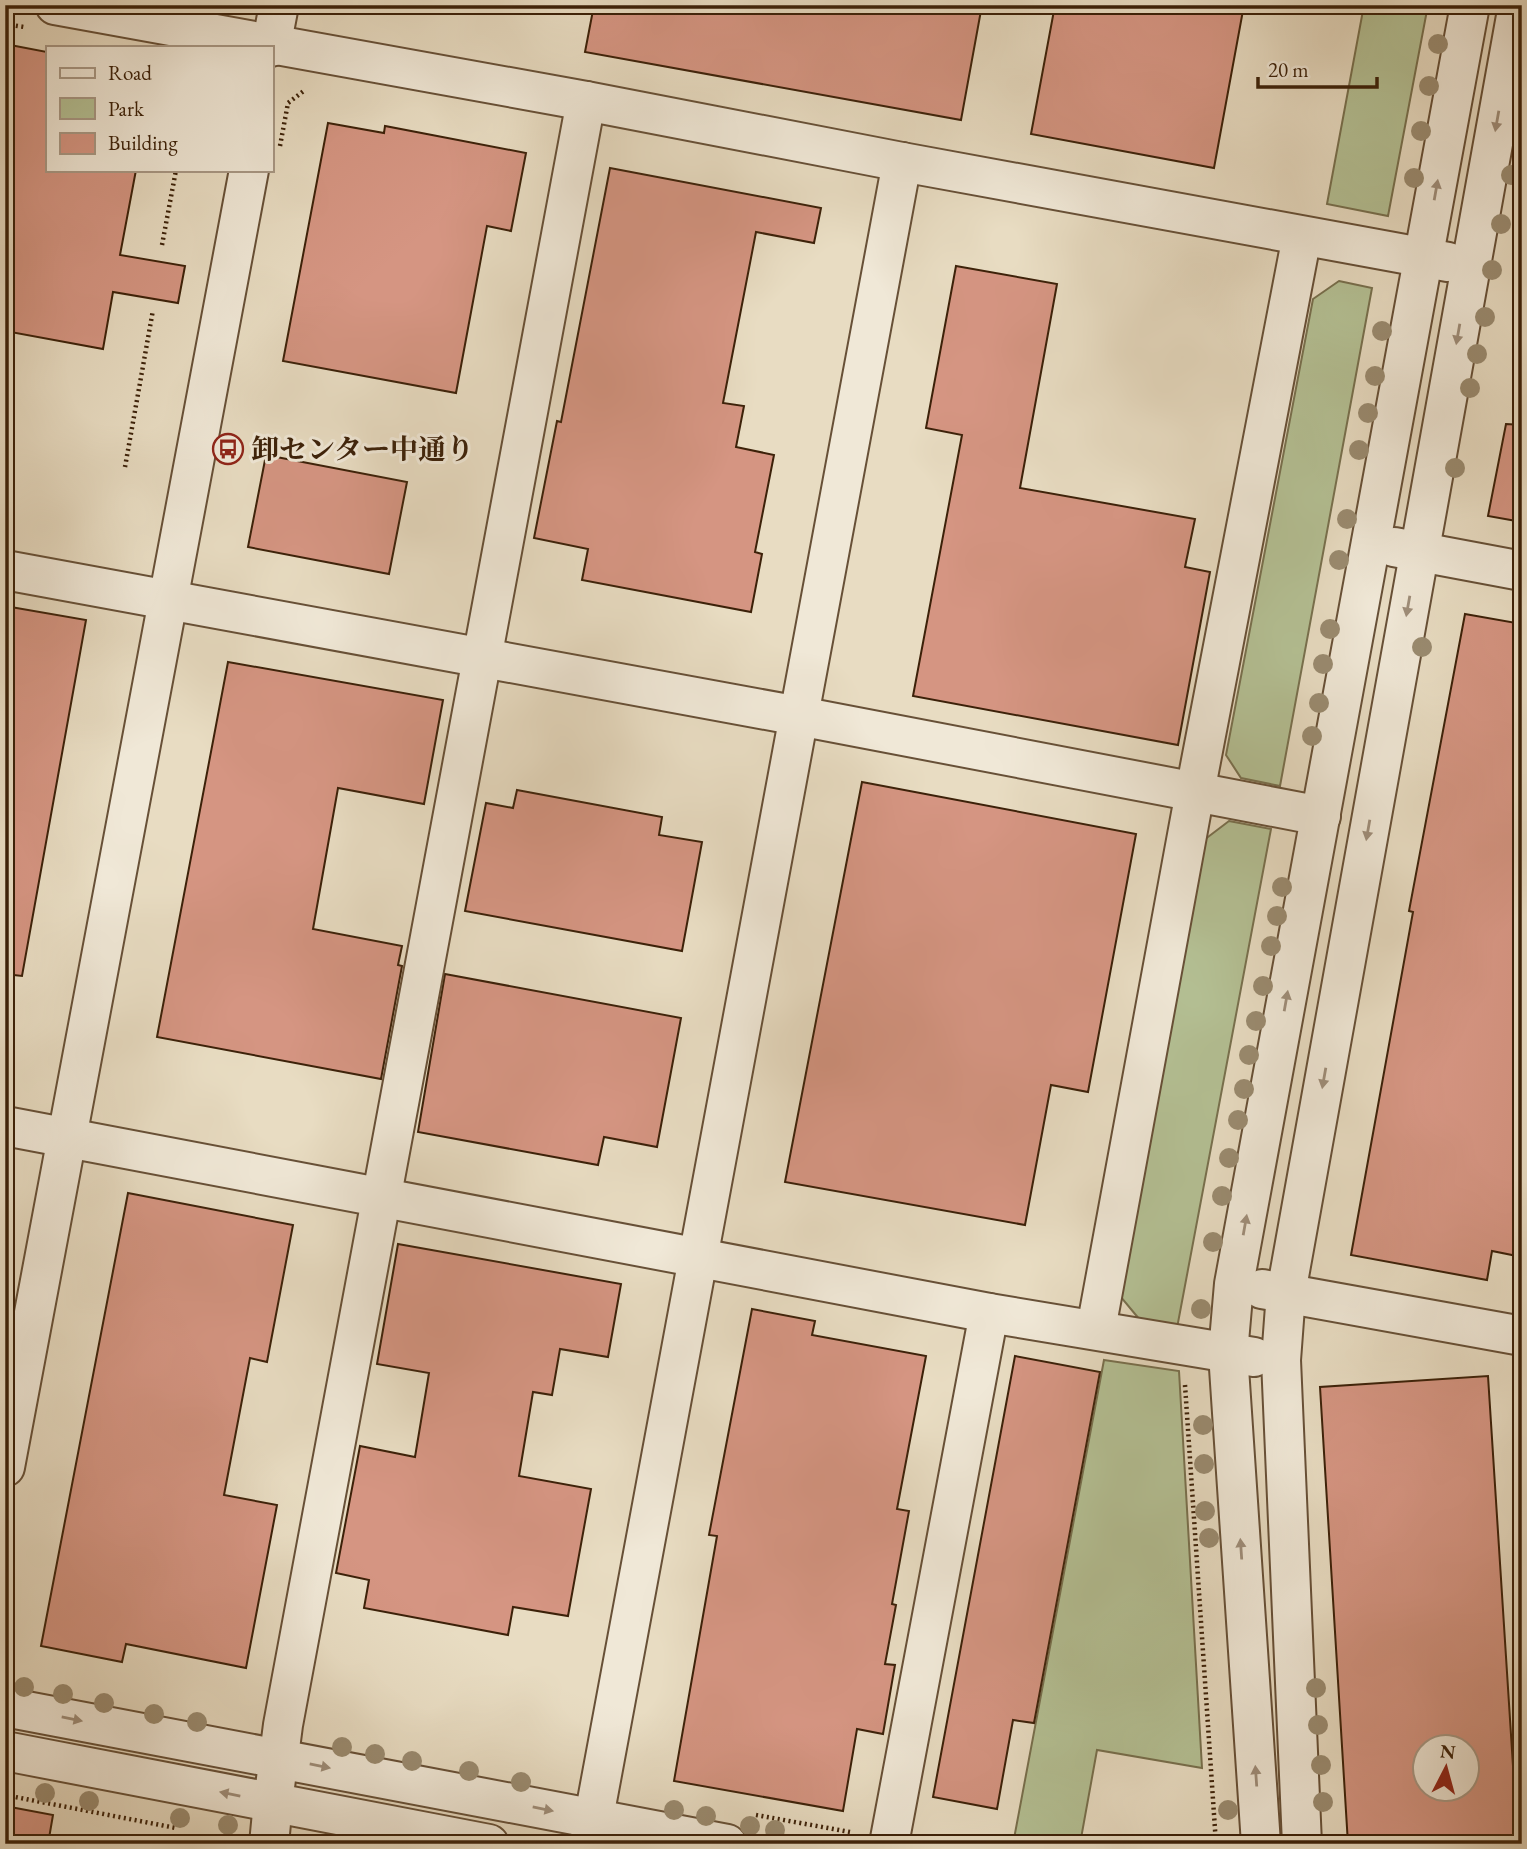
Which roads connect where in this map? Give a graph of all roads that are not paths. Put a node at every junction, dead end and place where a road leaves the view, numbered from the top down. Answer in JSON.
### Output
{"nodes":[{"id":1,"x":55,"y":5,"type":"edge"},
{"id":2,"x":279,"y":5,"type":"edge"},
{"id":3,"x":1470,"y":5,"type":"edge"},
{"id":4,"x":1518,"y":5,"type":"edge"},
{"id":5,"x":271,"y":46,"type":"edge"},
{"id":6,"x":273,"y":46,"type":"edge"},
{"id":7,"x":586,"y":101,"type":"junction"},
{"id":8,"x":902,"y":162,"type":"junction"},
{"id":9,"x":261,"y":172,"type":"edge"},
{"id":10,"x":1302,"y":236,"type":"junction"},
{"id":11,"x":1423,"y":257,"type":"junction"},
{"id":12,"x":1470,"y":267,"type":"junction"},
{"id":13,"x":1371,"y":541,"type":"junction"},
{"id":14,"x":1418,"y":552,"type":"junction"},
{"id":15,"x":5,"y":570,"type":"edge"},
{"id":16,"x":1522,"y":570,"type":"edge"},
{"id":17,"x":169,"y":600,"type":"junction"},
{"id":18,"x":483,"y":659,"type":"junction"},
{"id":19,"x":799,"y":716,"type":"junction"},
{"id":20,"x":1195,"y":792,"type":"junction"},
{"id":21,"x":1321,"y":816,"type":"junction"},
{"id":22,"x":5,"y":1126,"type":"edge"},
{"id":23,"x":66,"y":1138,"type":"junction"},
{"id":24,"x":382,"y":1199,"type":"junction"},
{"id":25,"x":698,"y":1258,"type":"junction"},
{"id":26,"x":1234,"y":1284,"type":"junction"},
{"id":27,"x":1286,"y":1293,"type":"junction"},
{"id":28,"x":989,"y":1313,"type":"junction"},
{"id":29,"x":1097,"y":1329,"type":"junction"},
{"id":30,"x":1522,"y":1336,"type":"edge"},
{"id":31,"x":1228,"y":1353,"type":"junction"},
{"id":32,"x":1280,"y":1360,"type":"junction"},
{"id":33,"x":5,"y":1467,"type":"edge"},
{"id":34,"x":5,"y":1707,"type":"edge"},
{"id":35,"x":5,"y":1751,"type":"edge"},
{"id":36,"x":279,"y":1758,"type":"junction"},
{"id":37,"x":273,"y":1802,"type":"junction"},
{"id":38,"x":592,"y":1831,"type":"edge"},
{"id":39,"x":269,"y":1844,"type":"edge"},
{"id":40,"x":489,"y":1844,"type":"edge"},
{"id":41,"x":727,"y":1844,"type":"edge"},
{"id":42,"x":889,"y":1844,"type":"edge"},
{"id":43,"x":1261,"y":1844,"type":"edge"},
{"id":44,"x":1302,"y":1844,"type":"edge"}],
"edges":[{"from":1,"to":5,"type":"street"},
{"from":2,"to":5,"type":"street"},
{"from":11,"to":3,"type":"street","one_way":true},
{"from":4,"to":12,"type":"street","one_way":true},
{"from":6,"to":7,"type":"street"},
{"from":7,"to":8,"type":"street"},
{"from":7,"to":18,"type":"street"},
{"from":8,"to":10,"type":"street"},
{"from":8,"to":19,"type":"street"},
{"from":9,"to":17,"type":"street"},
{"from":10,"to":11,"type":"street"},
{"from":10,"to":20,"type":"street"},
{"from":11,"to":12,"type":"street"},
{"from":11,"to":13,"type":"street"},
{"from":12,"to":14,"type":"street","one_way":true},
{"from":13,"to":14,"type":"street"},
{"from":13,"to":21,"type":"street"},
{"from":14,"to":16,"type":"street"},
{"from":14,"to":27,"type":"street","one_way":true},
{"from":15,"to":17,"type":"street"},
{"from":17,"to":18,"type":"street"},
{"from":17,"to":23,"type":"street"},
{"from":18,"to":19,"type":"street"},
{"from":18,"to":24,"type":"street"},
{"from":19,"to":20,"type":"street"},
{"from":19,"to":25,"type":"street"},
{"from":20,"to":21,"type":"street"},
{"from":20,"to":29,"type":"street"},
{"from":26,"to":21,"type":"street","one_way":true},
{"from":22,"to":23,"type":"street"},
{"from":23,"to":24,"type":"street"},
{"from":23,"to":33,"type":"street"},
{"from":24,"to":25,"type":"street"},
{"from":24,"to":36,"type":"street"},
{"from":25,"to":28,"type":"street"},
{"from":25,"to":38,"type":"street"},
{"from":26,"to":27,"type":"street"},
{"from":26,"to":31,"type":"street"},
{"from":27,"to":30,"type":"street"},
{"from":27,"to":32,"type":"street"},
{"from":28,"to":29,"type":"street"},
{"from":28,"to":42,"type":"street"},
{"from":29,"to":31,"type":"street"},
{"from":31,"to":32,"type":"street"},
{"from":43,"to":31,"type":"street","one_way":true},
{"from":32,"to":44,"type":"street"},
{"from":34,"to":36,"type":"street","one_way":true},
{"from":37,"to":35,"type":"street","one_way":true},
{"from":36,"to":37,"type":"street"},
{"from":36,"to":38,"type":"street","one_way":true},
{"from":37,"to":39,"type":"street"},
{"from":37,"to":40,"type":"street"},
{"from":38,"to":41,"type":"street"}]}
